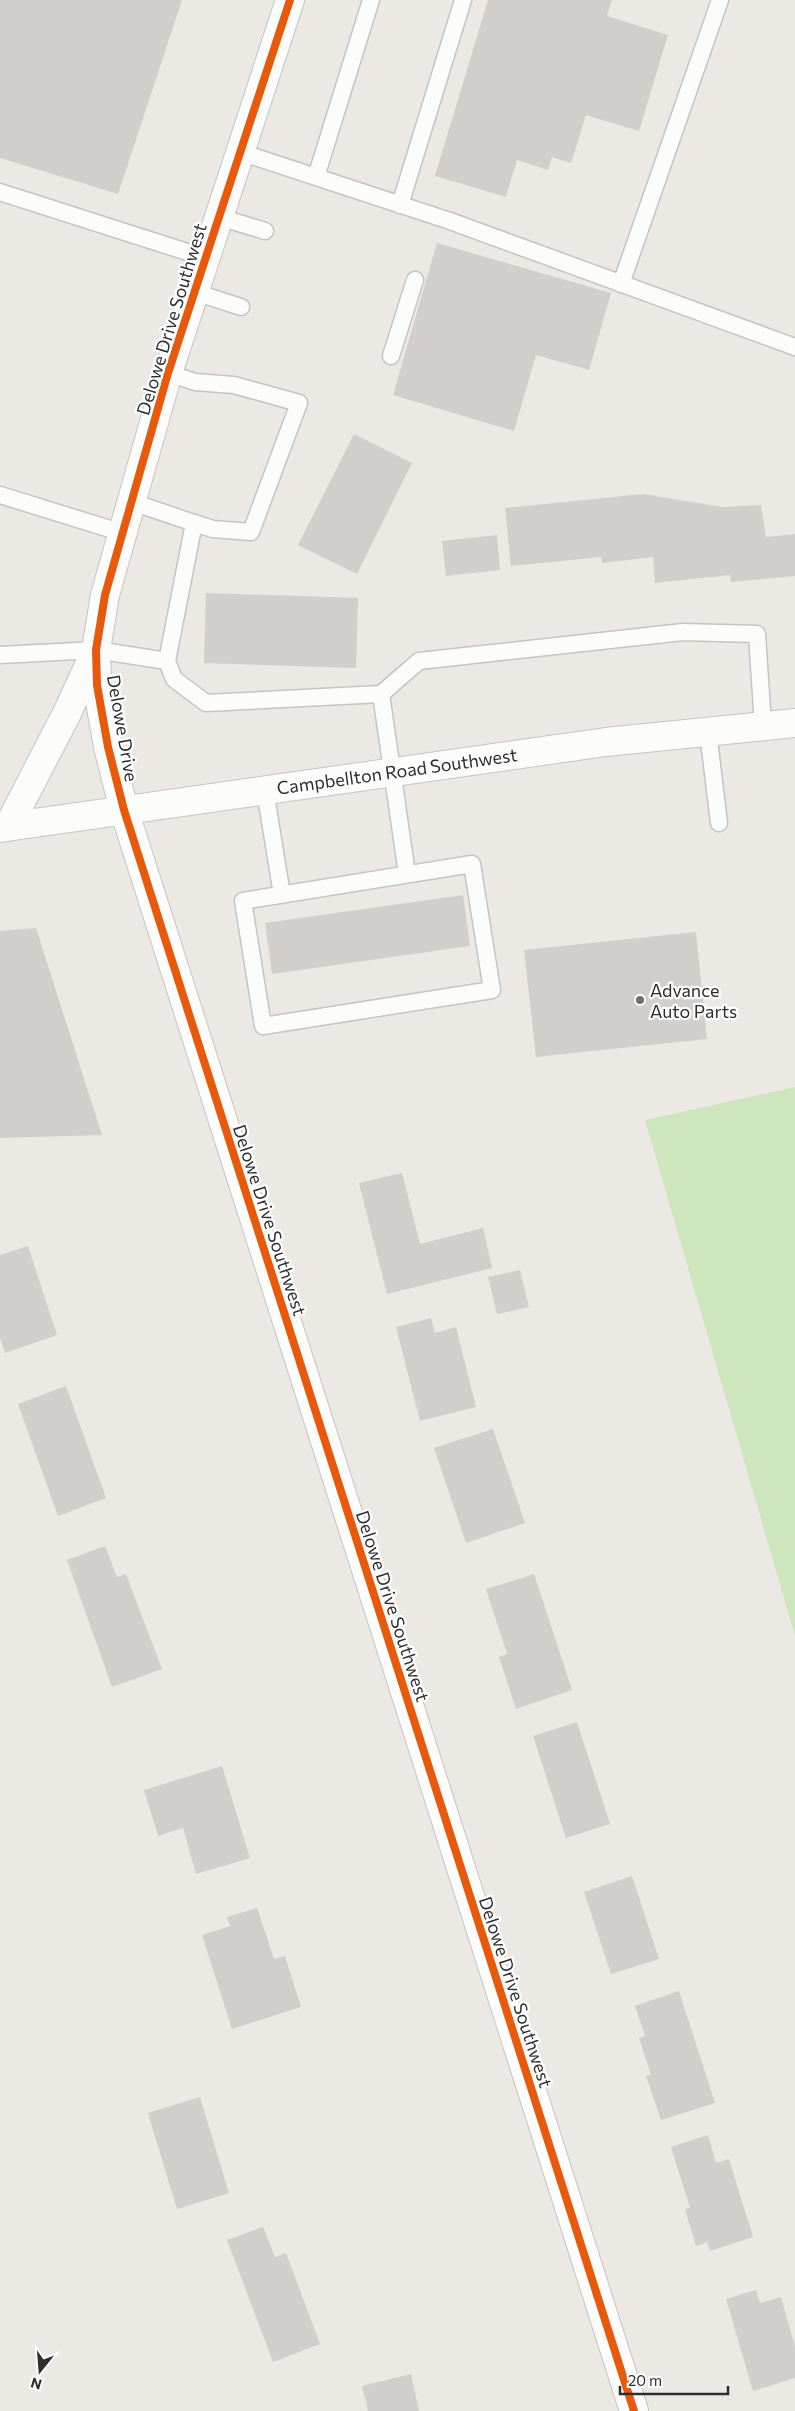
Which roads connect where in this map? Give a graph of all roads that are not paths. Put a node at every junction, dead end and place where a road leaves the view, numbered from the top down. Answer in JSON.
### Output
{"nodes":[{"id":1,"x":290,"y":0,"type":"edge"},
{"id":2,"x":371,"y":0,"type":"edge"},
{"id":3,"x":463,"y":0,"type":"edge"},
{"id":4,"x":720,"y":0,"type":"edge"},
{"id":5,"x":240,"y":152,"type":"junction"},
{"id":6,"x":316,"y":177,"type":"junction"},
{"id":7,"x":0,"y":192,"type":"edge"},
{"id":8,"x":400,"y":205,"type":"junction"},
{"id":9,"x":219,"y":216,"type":"junction"},
{"id":10,"x":265,"y":231,"type":"dead end"},
{"id":11,"x":206,"y":258,"type":"junction"},
{"id":12,"x":415,"y":280,"type":"dead end"},
{"id":13,"x":621,"y":284,"type":"junction"},
{"id":14,"x":194,"y":292,"type":"junction"},
{"id":15,"x":240,"y":307,"type":"dead end"},
{"id":16,"x":795,"y":347,"type":"edge"},
{"id":17,"x":390,"y":356,"type":"dead end"},
{"id":18,"x":168,"y":373,"type":"junction"},
{"id":19,"x":0,"y":495,"type":"edge"},
{"id":20,"x":132,"y":502,"type":"junction"},
{"id":21,"x":194,"y":523,"type":"junction"},
{"id":22,"x":123,"y":533,"type":"junction"},
{"id":23,"x":96,"y":650,"type":"junction"},
{"id":24,"x":0,"y":656,"type":"edge"},
{"id":25,"x":167,"y":661,"type":"junction"},
{"id":26,"x":381,"y":694,"type":"junction"},
{"id":27,"x":795,"y":723,"type":"edge"},
{"id":28,"x":763,"y":726,"type":"junction"},
{"id":29,"x":708,"y":732,"type":"junction"},
{"id":30,"x":392,"y":772,"type":"junction"},
{"id":31,"x":265,"y":790,"type":"junction"},
{"id":32,"x":124,"y":810,"type":"junction"},
{"id":33,"x":719,"y":823,"type":"dead end"},
{"id":34,"x":4,"y":827,"type":"edge"},
{"id":35,"x":407,"y":874,"type":"junction"},
{"id":36,"x":282,"y":894,"type":"junction"},
{"id":37,"x":634,"y":2411,"type":"edge"}],
"edges":[{"from":1,"to":5,"type":"street","name":"Delowe Drive Southwest"},
{"from":2,"to":6,"type":"lane"},
{"from":3,"to":8,"type":"lane"},
{"from":4,"to":13,"type":"lane"},
{"from":5,"to":6,"type":"lane"},
{"from":5,"to":9,"type":"street","name":"Delowe Drive Southwest"},
{"from":6,"to":8,"type":"lane"},
{"from":7,"to":11,"type":"lane"},
{"from":8,"to":13,"type":"lane"},
{"from":9,"to":10,"type":"lane"},
{"from":9,"to":11,"type":"street","name":"Delowe Drive Southwest"},
{"from":11,"to":14,"type":"street","name":"Delowe Drive Southwest"},
{"from":12,"to":17,"type":"lane"},
{"from":13,"to":16,"type":"lane"},
{"from":14,"to":15,"type":"lane"},
{"from":14,"to":18,"type":"street","name":"Delowe Drive Southwest"},
{"from":18,"to":20,"type":"street","name":"Delowe Drive Southwest"},
{"from":18,"to":21,"type":"lane"},
{"from":19,"to":22,"type":"lane"},
{"from":20,"to":21,"type":"lane"},
{"from":20,"to":22,"type":"street","name":"Delowe Drive Southwest"},
{"from":21,"to":25,"type":"lane"},
{"from":22,"to":23,"type":"street","name":"Delowe Drive Southwest"},
{"from":23,"to":24,"type":"lane"},
{"from":23,"to":25,"type":"lane"},
{"from":23,"to":32,"type":"street","name":"Delowe Drive"},
{"from":23,"to":34,"type":"street"},
{"from":25,"to":26,"type":"lane"},
{"from":26,"to":28,"type":"lane"},
{"from":26,"to":30,"type":"lane"},
{"from":27,"to":28,"type":"street","name":"Campbellton Road Southwest"},
{"from":28,"to":29,"type":"street","name":"Campbellton Road Southwest"},
{"from":29,"to":30,"type":"street","name":"Campbellton Road Southwest"},
{"from":29,"to":33,"type":"lane"},
{"from":30,"to":31,"type":"street","name":"Campbellton Road Southwest"},
{"from":30,"to":35,"type":"lane"},
{"from":31,"to":32,"type":"street","name":"Campbellton Road Southwest"},
{"from":31,"to":36,"type":"lane"},
{"from":32,"to":34,"type":"street","name":"Campbellton Road Southwest"},
{"from":32,"to":37,"type":"street","name":"Delowe Drive Southwest"},
{"from":35,"to":36,"type":"lane"},
{"from":35,"to":36,"type":"lane"}]}
